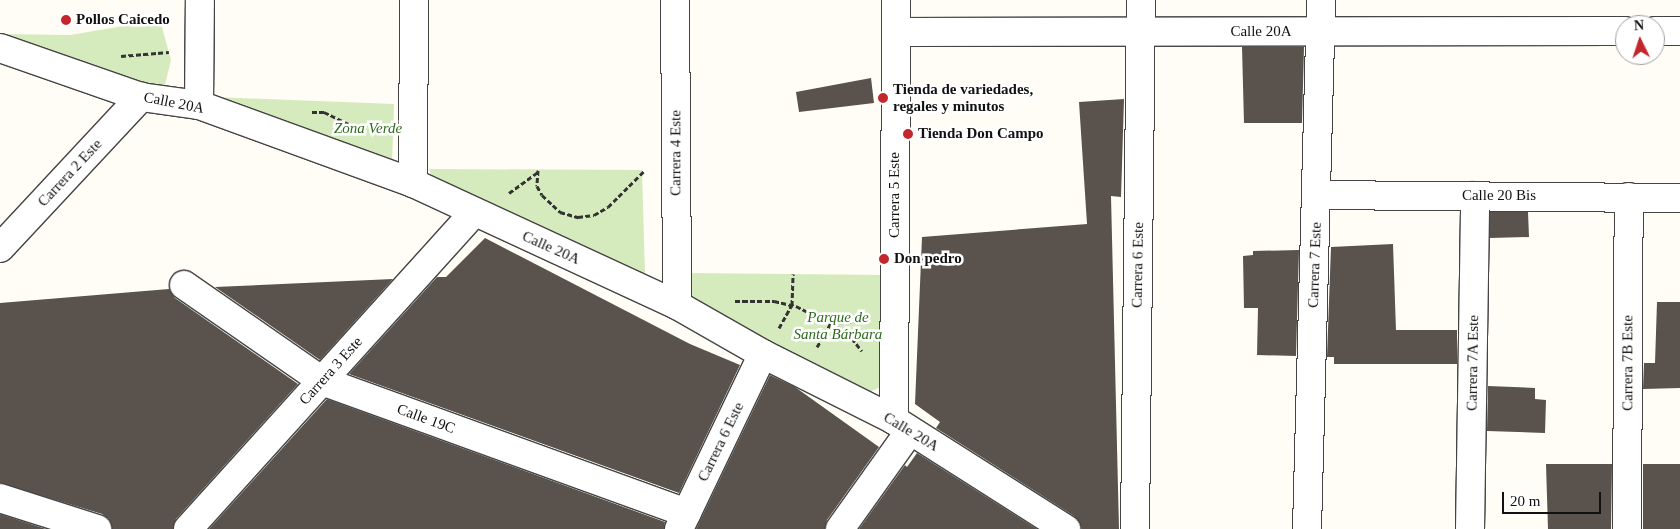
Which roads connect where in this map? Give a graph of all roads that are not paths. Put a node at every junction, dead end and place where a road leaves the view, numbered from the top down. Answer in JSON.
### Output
{"nodes":[{"id":1,"x":200,"y":0,"type":"edge"},
{"id":2,"x":414,"y":0,"type":"edge"},
{"id":3,"x":675,"y":0,"type":"edge"},
{"id":4,"x":896,"y":0,"type":"edge"},
{"id":5,"x":1141,"y":0,"type":"edge"},
{"id":6,"x":1322,"y":0,"type":"edge"},
{"id":7,"x":1321,"y":31,"type":"junction"},
{"id":8,"x":1615,"y":31,"type":"edge"},
{"id":9,"x":1665,"y":31,"type":"edge"},
{"id":10,"x":1680,"y":31,"type":"edge"},
{"id":11,"x":896,"y":32,"type":"junction"},
{"id":12,"x":1141,"y":32,"type":"junction"},
{"id":13,"x":0,"y":48,"type":"edge"},
{"id":14,"x":141,"y":97,"type":"junction"},
{"id":15,"x":199,"y":105,"type":"junction"},
{"id":16,"x":413,"y":183,"type":"junction"},
{"id":17,"x":1317,"y":195,"type":"junction"},
{"id":18,"x":1475,"y":196,"type":"junction"},
{"id":19,"x":1629,"y":197,"type":"junction"},
{"id":20,"x":1680,"y":198,"type":"edge"},
{"id":21,"x":474,"y":213,"type":"junction"},
{"id":22,"x":0,"y":248,"type":"edge"},
{"id":23,"x":184,"y":285,"type":"dead end"},
{"id":24,"x":677,"y":305,"type":"junction"},
{"id":25,"x":763,"y":354,"type":"junction"},
{"id":26,"x":322,"y":382,"type":"junction"},
{"id":27,"x":902,"y":426,"type":"junction"},
{"id":28,"x":0,"y":498,"type":"edge"},
{"id":29,"x":683,"y":521,"type":"edge"},
{"id":30,"x":97,"y":529,"type":"edge"},
{"id":31,"x":188,"y":529,"type":"edge"},
{"id":32,"x":840,"y":529,"type":"edge"},
{"id":33,"x":1066,"y":529,"type":"edge"},
{"id":34,"x":1135,"y":529,"type":"edge"},
{"id":35,"x":1306,"y":529,"type":"edge"},
{"id":36,"x":1470,"y":529,"type":"edge"},
{"id":37,"x":1626,"y":529,"type":"edge"}],
"edges":[{"from":1,"to":15,"type":"street"},
{"from":2,"to":16,"type":"street"},
{"from":3,"to":24,"type":"street","name":"Carrera 4 Este"},
{"from":4,"to":11,"type":"street","name":"Carrera 5 Este"},
{"from":5,"to":12,"type":"street","name":"Carrera 6 Este"},
{"from":6,"to":7,"type":"street","name":"Carrera 7 Este"},
{"from":7,"to":8,"type":"street","name":"Calle 20A"},
{"from":7,"to":12,"type":"street","name":"Calle 20A"},
{"from":7,"to":17,"type":"street","name":"Carrera 7 Este"},
{"from":9,"to":10,"type":"street"},
{"from":11,"to":12,"type":"street","name":"Calle 20A"},
{"from":11,"to":27,"type":"street","name":"Carrera 5 Este"},
{"from":12,"to":34,"type":"street","name":"Carrera 6 Este"},
{"from":13,"to":14,"type":"street","name":"Calle 20A"},
{"from":14,"to":15,"type":"street","name":"Calle 20A"},
{"from":14,"to":22,"type":"street","name":"Carrera 2 Este"},
{"from":15,"to":16,"type":"street","name":"Calle 20A"},
{"from":16,"to":21,"type":"street","name":"Calle 20A"},
{"from":17,"to":18,"type":"street","name":"Calle 20 Bis"},
{"from":17,"to":35,"type":"street","name":"Carrera 7 Este"},
{"from":18,"to":19,"type":"street","name":"Calle 20 Bis"},
{"from":18,"to":36,"type":"street","name":"Carrera 7A Este"},
{"from":19,"to":20,"type":"street","name":"Calle 20 Bis"},
{"from":19,"to":37,"type":"street","name":"Carrera 7B Este"},
{"from":21,"to":24,"type":"street","name":"Calle 20A"},
{"from":21,"to":26,"type":"street","name":"Carrera 3 Este"},
{"from":23,"to":26,"type":"street","name":"Calle 19C"},
{"from":24,"to":25,"type":"street","name":"Calle 20A"},
{"from":25,"to":27,"type":"street","name":"Calle 20A"},
{"from":25,"to":29,"type":"street","name":"Carrera 6 Este"},
{"from":26,"to":29,"type":"street","name":"Calle 19C"},
{"from":26,"to":31,"type":"street","name":"Carrera 3 Este"},
{"from":27,"to":32,"type":"street"},
{"from":27,"to":33,"type":"street","name":"Calle 20A"},
{"from":28,"to":30,"type":"street"}]}
